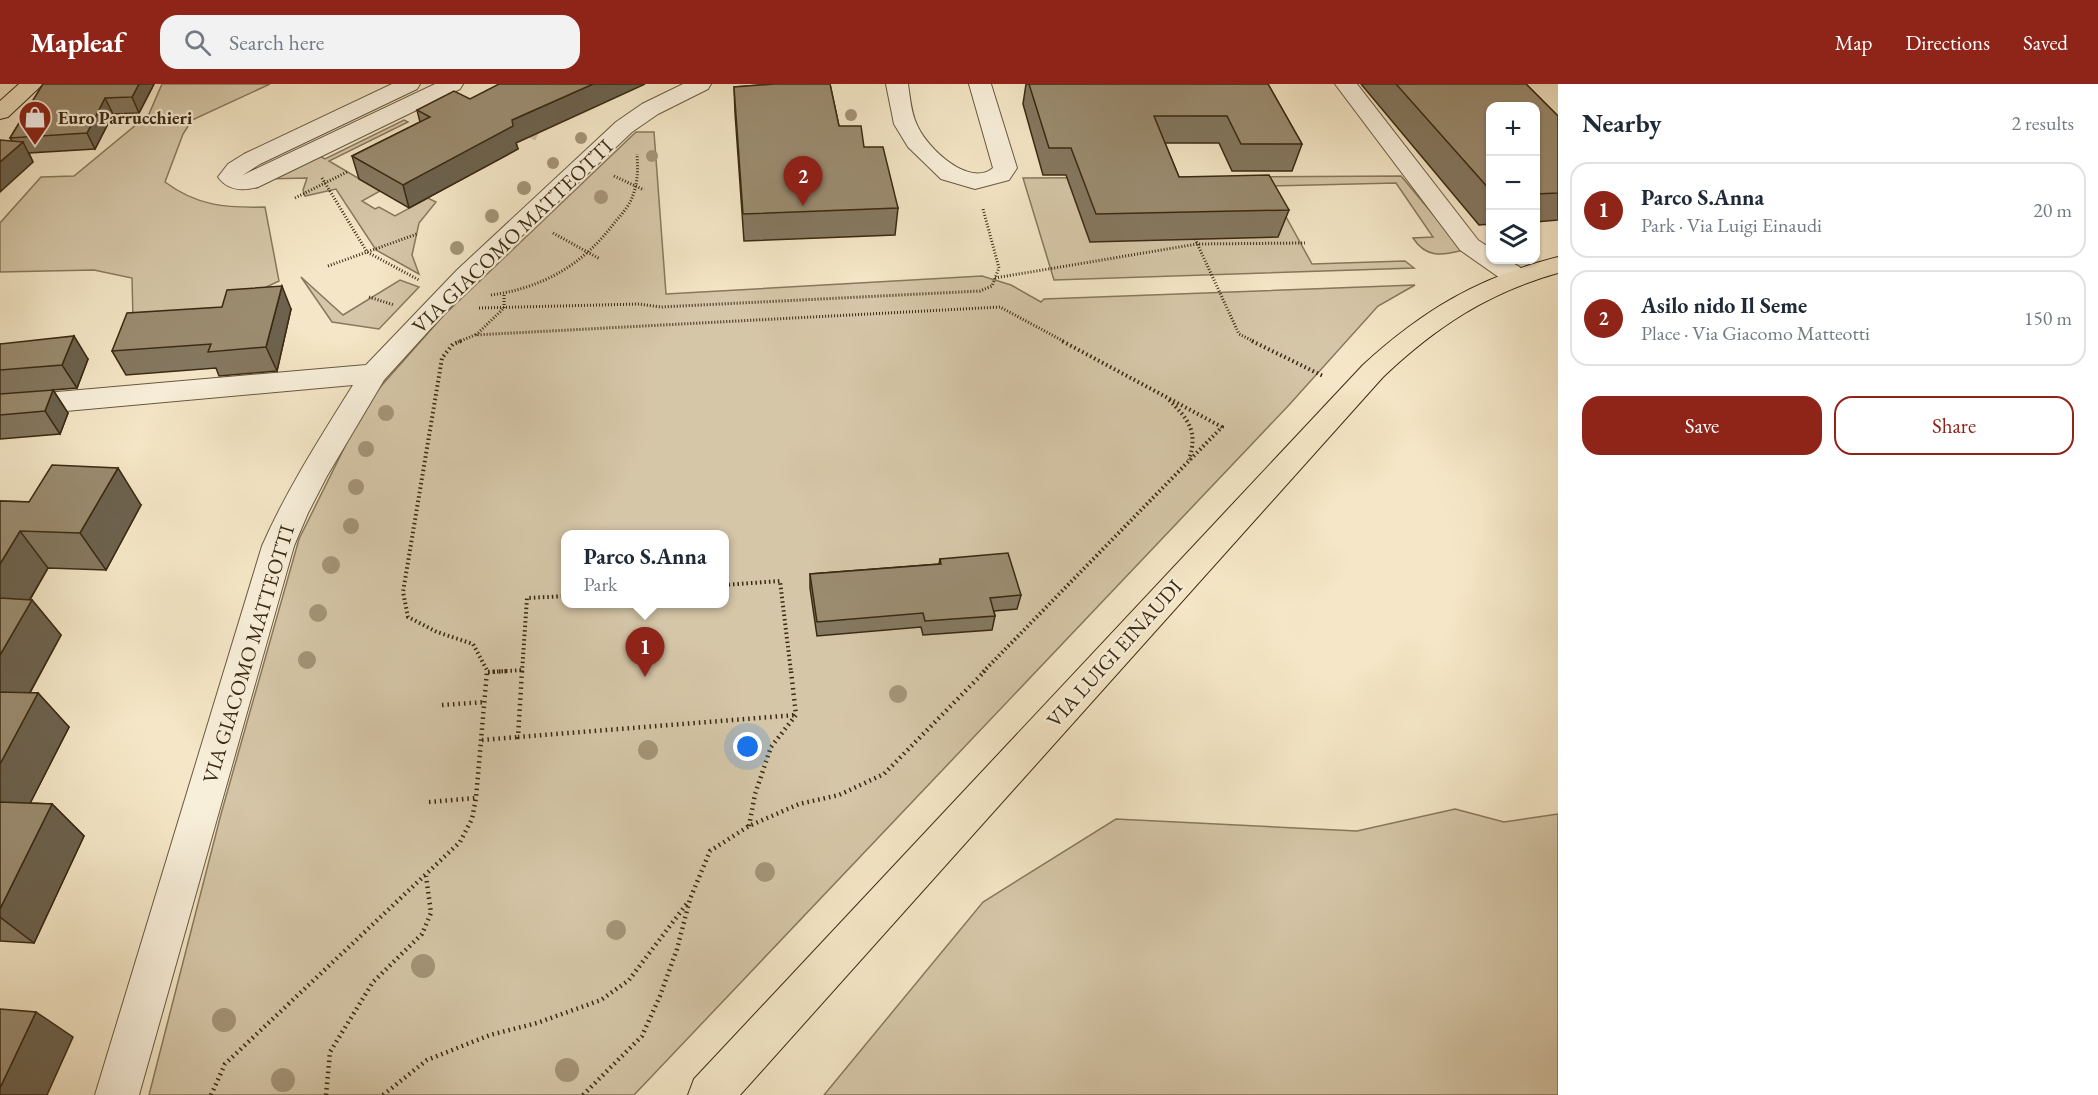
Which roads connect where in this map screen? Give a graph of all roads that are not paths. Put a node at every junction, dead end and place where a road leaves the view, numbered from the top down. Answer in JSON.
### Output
{"nodes":[{"id":1,"x":32,"y":84,"type":"edge"},
{"id":2,"x":408,"y":84,"type":"edge"},
{"id":3,"x":452,"y":84,"type":"edge"},
{"id":4,"x":700,"y":84,"type":"edge"},
{"id":5,"x":897,"y":84,"type":"edge"},
{"id":6,"x":980,"y":84,"type":"edge"},
{"id":7,"x":1346,"y":84,"type":"edge"},
{"id":8,"x":0,"y":112,"type":"edge"},
{"id":9,"x":1558,"y":265,"type":"edge"},
{"id":10,"x":1516,"y":277,"type":"junction"},
{"id":11,"x":374,"y":374,"type":"junction"},
{"id":12,"x":0,"y":407,"type":"edge"},
{"id":13,"x":117,"y":1095,"type":"edge"},
{"id":14,"x":710,"y":1095,"type":"edge"}],
"edges":[{"from":1,"to":8,"type":"main road"},
{"from":2,"to":3,"type":"street"},
{"from":4,"to":11,"type":"street","name":"VIA GIACOMO MATTEOTTI"},
{"from":5,"to":6,"type":"street"},
{"from":7,"to":10,"type":"street"},
{"from":9,"to":10,"type":"main road","name":"VIA LUIGI EINAUDI"},
{"from":10,"to":14,"type":"main road","name":"VIA LUIGI EINAUDI"},
{"from":11,"to":12,"type":"street"},
{"from":11,"to":13,"type":"street","name":"VIA GIACOMO MATTEOTTI"}]}
